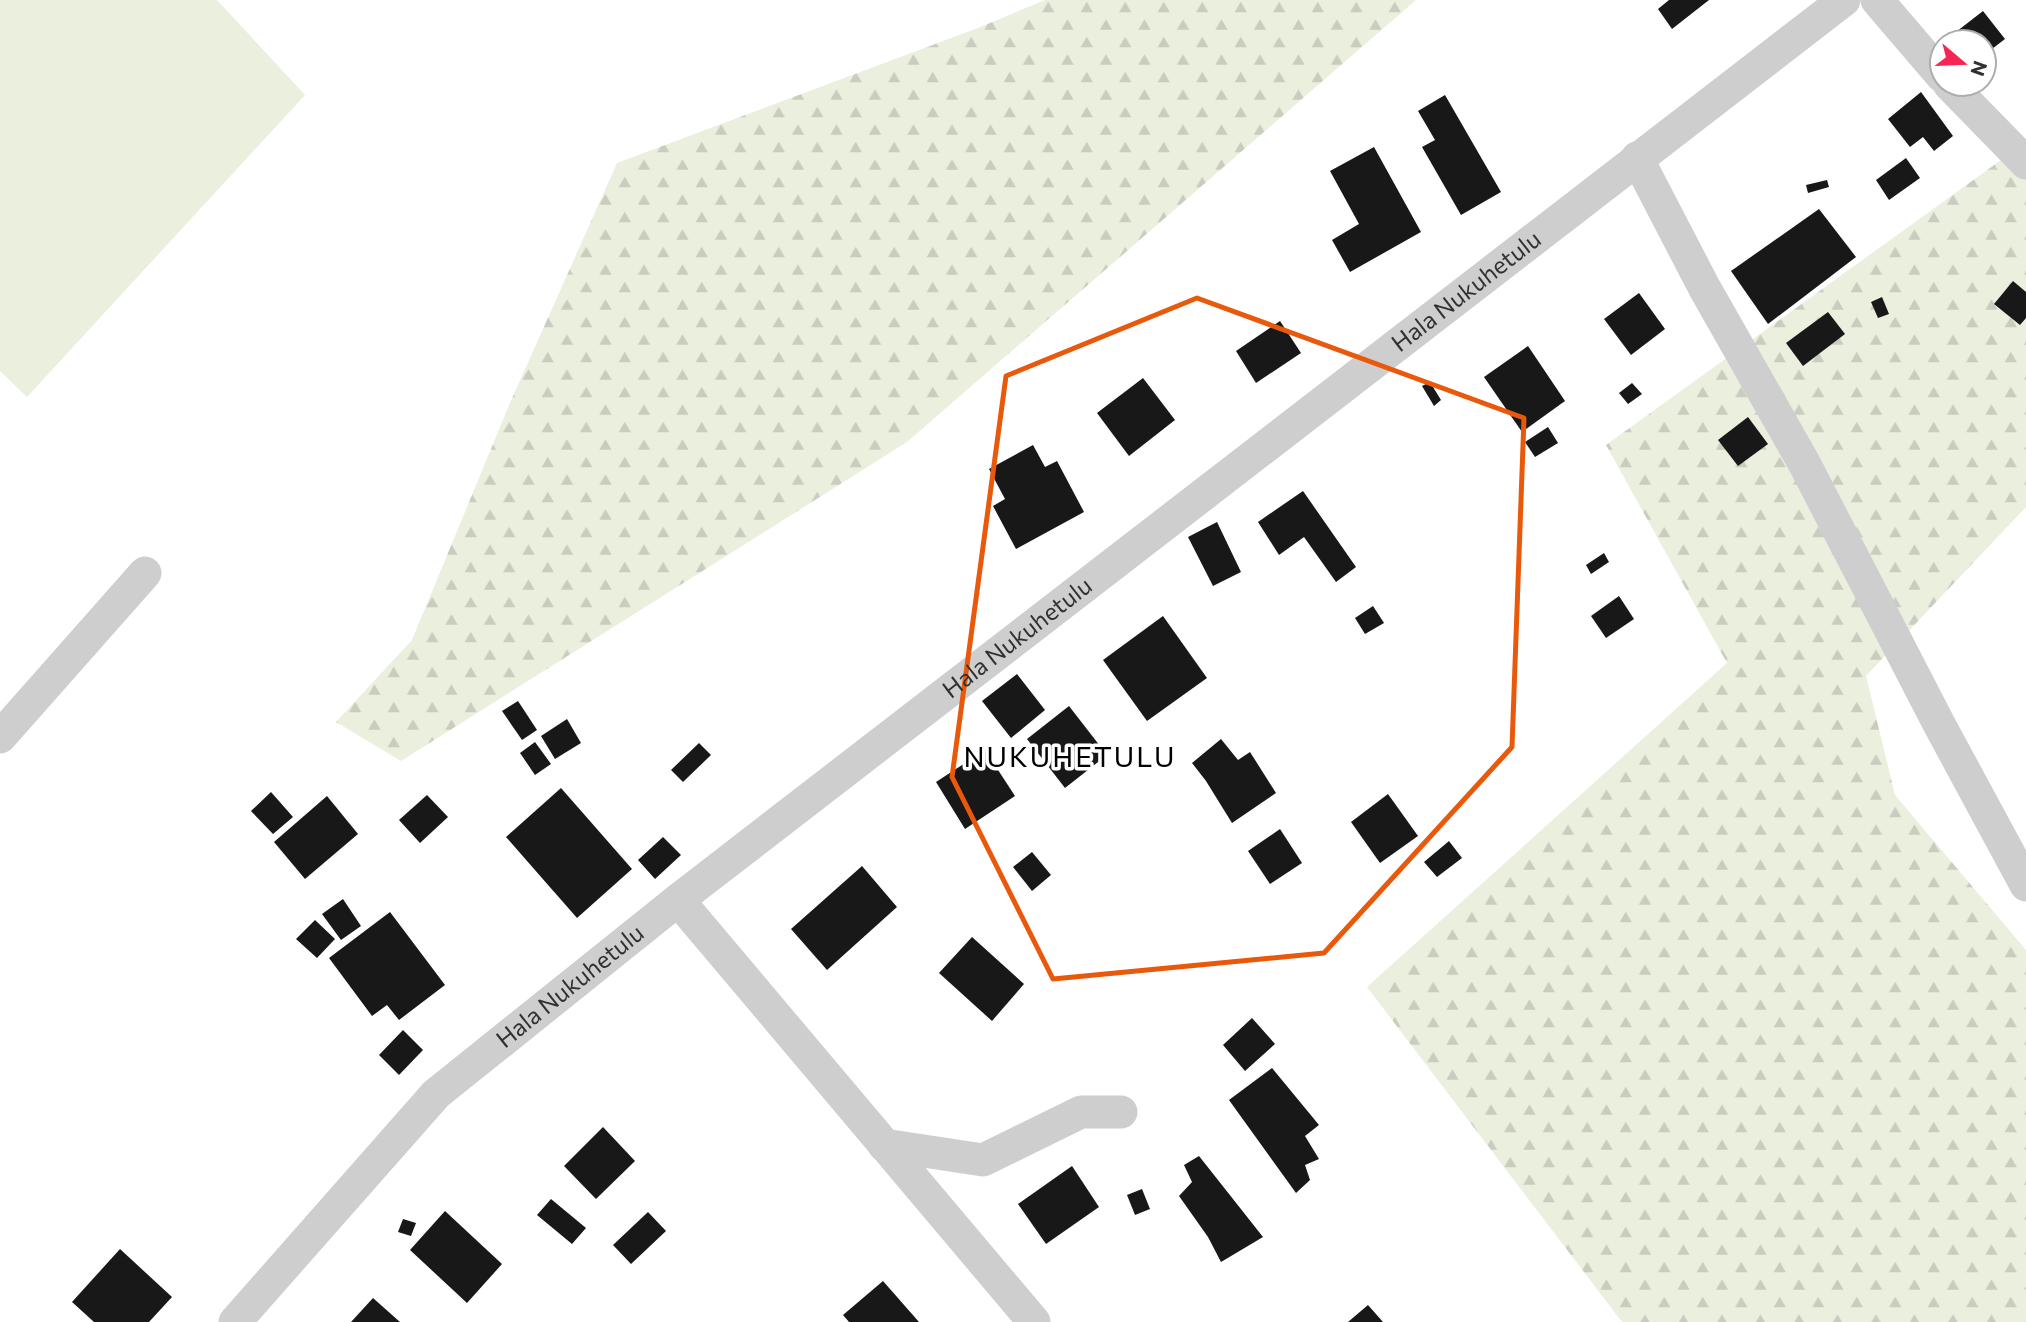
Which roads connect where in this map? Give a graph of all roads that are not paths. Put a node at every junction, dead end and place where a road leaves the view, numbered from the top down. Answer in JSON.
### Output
{"nodes":[{"id":1,"x":1844,"y":0,"type":"edge"},
{"id":2,"x":1877,"y":0,"type":"edge"},
{"id":3,"x":1928,"y":60,"type":"edge"},
{"id":4,"x":1963,"y":98,"type":"edge"},
{"id":5,"x":1637,"y":158,"type":"junction"},
{"id":6,"x":2026,"y":163,"type":"edge"},
{"id":7,"x":145,"y":573,"type":"dead end"},
{"id":8,"x":0,"y":737,"type":"edge"},
{"id":9,"x":2026,"y":884,"type":"edge"},
{"id":10,"x":678,"y":901,"type":"junction"},
{"id":11,"x":1121,"y":1112,"type":"dead end"},
{"id":12,"x":884,"y":1145,"type":"junction"},
{"id":13,"x":235,"y":1322,"type":"edge"},
{"id":14,"x":1034,"y":1322,"type":"edge"}],
"edges":[{"from":1,"to":5,"type":"street","name":"Hala Nukuhetulu"},
{"from":2,"to":3,"type":"street"},
{"from":4,"to":6,"type":"street"},
{"from":5,"to":9,"type":"street"},
{"from":5,"to":10,"type":"street","name":"Hala Nukuhetulu"},
{"from":7,"to":8,"type":"street"},
{"from":10,"to":12,"type":"street"},
{"from":10,"to":13,"type":"street","name":"Hala Nukuhetulu"},
{"from":11,"to":12,"type":"street"},
{"from":12,"to":14,"type":"street"}]}
